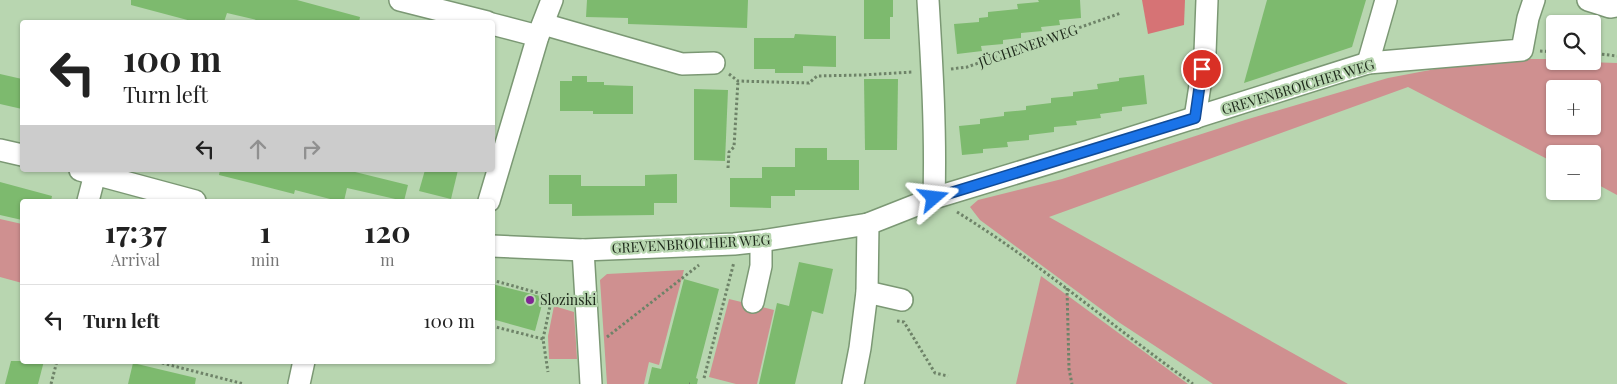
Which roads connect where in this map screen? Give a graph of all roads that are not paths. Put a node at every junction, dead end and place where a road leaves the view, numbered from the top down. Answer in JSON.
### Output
{"nodes":[{"id":1,"x":400,"y":0,"type":"edge"},
{"id":2,"x":552,"y":0,"type":"edge"},
{"id":3,"x":928,"y":0,"type":"edge"},
{"id":4,"x":1207,"y":0,"type":"edge"},
{"id":5,"x":1386,"y":0,"type":"edge"},
{"id":6,"x":1534,"y":0,"type":"edge"},
{"id":7,"x":1588,"y":0,"type":"edge"},
{"id":8,"x":1617,"y":6,"type":"edge"},
{"id":9,"x":479,"y":20,"type":"edge"},
{"id":10,"x":495,"y":24,"type":"edge"},
{"id":11,"x":541,"y":30,"type":"junction"},
{"id":12,"x":714,"y":63,"type":"road end"},
{"id":13,"x":1368,"y":63,"type":"junction"},
{"id":14,"x":1195,"y":118,"type":"junction"},
{"id":15,"x":0,"y":150,"type":"edge"},
{"id":16,"x":20,"y":155,"type":"edge"},
{"id":17,"x":87,"y":172,"type":"edge"},
{"id":18,"x":934,"y":198,"type":"junction"},
{"id":19,"x":88,"y":199,"type":"edge"},
{"id":20,"x":187,"y":199,"type":"edge"},
{"id":21,"x":490,"y":199,"type":"edge"},
{"id":22,"x":868,"y":224,"type":"junction"},
{"id":23,"x":761,"y":241,"type":"junction"},
{"id":24,"x":495,"y":246,"type":"edge"},
{"id":25,"x":583,"y":250,"type":"junction"},
{"id":26,"x":867,"y":292,"type":"junction"},
{"id":27,"x":902,"y":300,"type":"dead end"},
{"id":28,"x":753,"y":302,"type":"dead end"},
{"id":29,"x":303,"y":364,"type":"edge"},
{"id":30,"x":299,"y":384,"type":"edge"},
{"id":31,"x":591,"y":384,"type":"edge"},
{"id":32,"x":852,"y":384,"type":"edge"}],
"edges":[{"from":1,"to":9,"type":"street"},
{"from":2,"to":11,"type":"street"},
{"from":3,"to":18,"type":"street"},
{"from":4,"to":14,"type":"street"},
{"from":5,"to":13,"type":"street"},
{"from":6,"to":13,"type":"street","name":"GREVENBROICHER WEG"},
{"from":7,"to":8,"type":"street"},
{"from":10,"to":11,"type":"street"},
{"from":11,"to":12,"type":"street"},
{"from":11,"to":21,"type":"street"},
{"from":13,"to":14,"type":"street","name":"GREVENBROICHER WEG"},
{"from":14,"to":18,"type":"street","name":"GREVENBROICHER WEG"},
{"from":15,"to":16,"type":"street"},
{"from":17,"to":19,"type":"street"},
{"from":17,"to":20,"type":"street"},
{"from":18,"to":22,"type":"street","name":"GREVENBROICHER WEG"},
{"from":22,"to":23,"type":"street","name":"GREVENBROICHER WEG"},
{"from":22,"to":26,"type":"street"},
{"from":23,"to":25,"type":"street","name":"GREVENBROICHER WEG"},
{"from":23,"to":28,"type":"street"},
{"from":24,"to":25,"type":"street","name":"GREVENBROICHER WEG"},
{"from":25,"to":31,"type":"street"},
{"from":26,"to":27,"type":"street"},
{"from":26,"to":32,"type":"street"},
{"from":29,"to":30,"type":"street"}]}
